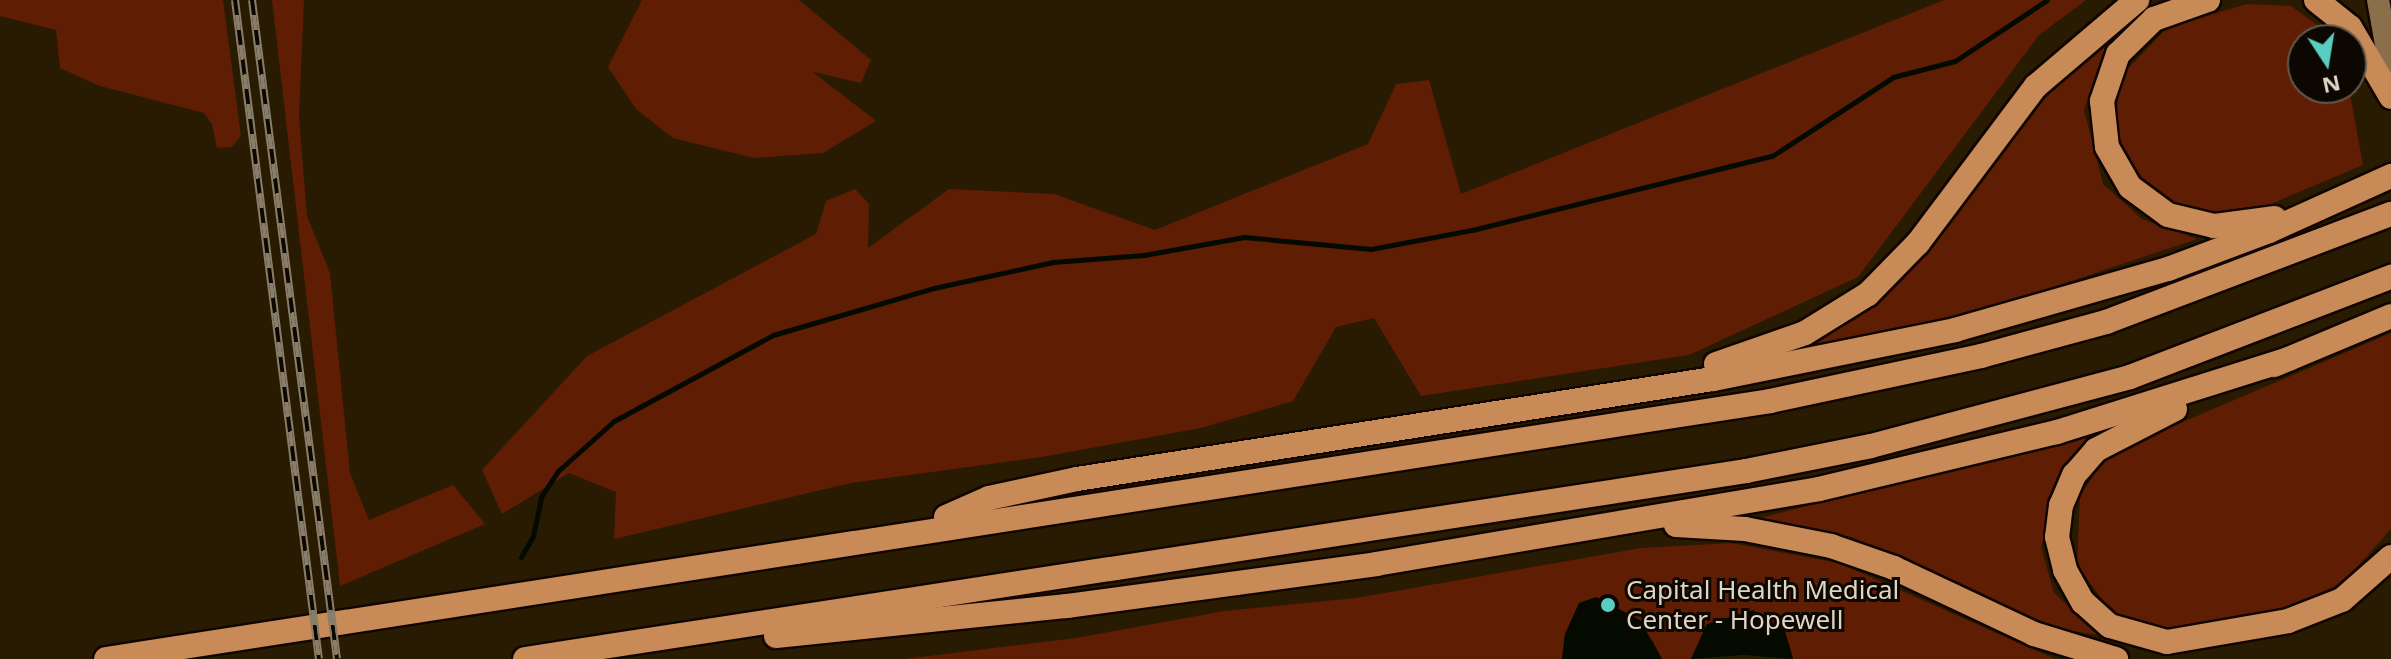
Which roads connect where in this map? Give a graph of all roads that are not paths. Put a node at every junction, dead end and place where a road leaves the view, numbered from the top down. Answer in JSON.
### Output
{"nodes":[{"id":1,"x":2137,"y":0,"type":"edge"},
{"id":2,"x":2208,"y":0,"type":"edge"},
{"id":3,"x":2316,"y":0,"type":"edge"},
{"id":4,"x":2378,"y":0,"type":"edge"},
{"id":5,"x":2391,"y":72,"type":"edge"},
{"id":6,"x":2391,"y":97,"type":"edge"},
{"id":7,"x":2391,"y":176,"type":"edge"},
{"id":8,"x":2360,"y":190,"type":"junction"},
{"id":9,"x":2391,"y":214,"type":"edge"},
{"id":10,"x":2391,"y":277,"type":"edge"},
{"id":11,"x":2391,"y":316,"type":"edge"},
{"id":12,"x":2289,"y":359,"type":"junction"},
{"id":13,"x":1487,"y":412,"type":"junction"},
{"id":14,"x":919,"y":529,"type":"junction"},
{"id":15,"x":1594,"y":530,"type":"junction"},
{"id":16,"x":2391,"y":557,"type":"edge"},
{"id":17,"x":106,"y":659,"type":"edge"},
{"id":18,"x":525,"y":659,"type":"edge"},
{"id":19,"x":557,"y":659,"type":"edge"},
{"id":20,"x":2116,"y":659,"type":"edge"}],
"edges":[{"from":1,"to":13,"type":"highway"},
{"from":2,"to":8,"type":"highway"},
{"from":3,"to":6,"type":"highway"},
{"from":4,"to":5,"type":"main road"},
{"from":7,"to":8,"type":"highway"},
{"from":8,"to":13,"type":"highway"},
{"from":9,"to":14,"type":"highway"},
{"from":10,"to":18,"type":"highway"},
{"from":11,"to":12,"type":"highway"},
{"from":12,"to":15,"type":"highway"},
{"from":12,"to":16,"type":"highway"},
{"from":13,"to":14,"type":"highway"},
{"from":14,"to":17,"type":"highway"},
{"from":15,"to":19,"type":"highway"},
{"from":15,"to":20,"type":"highway"}]}
